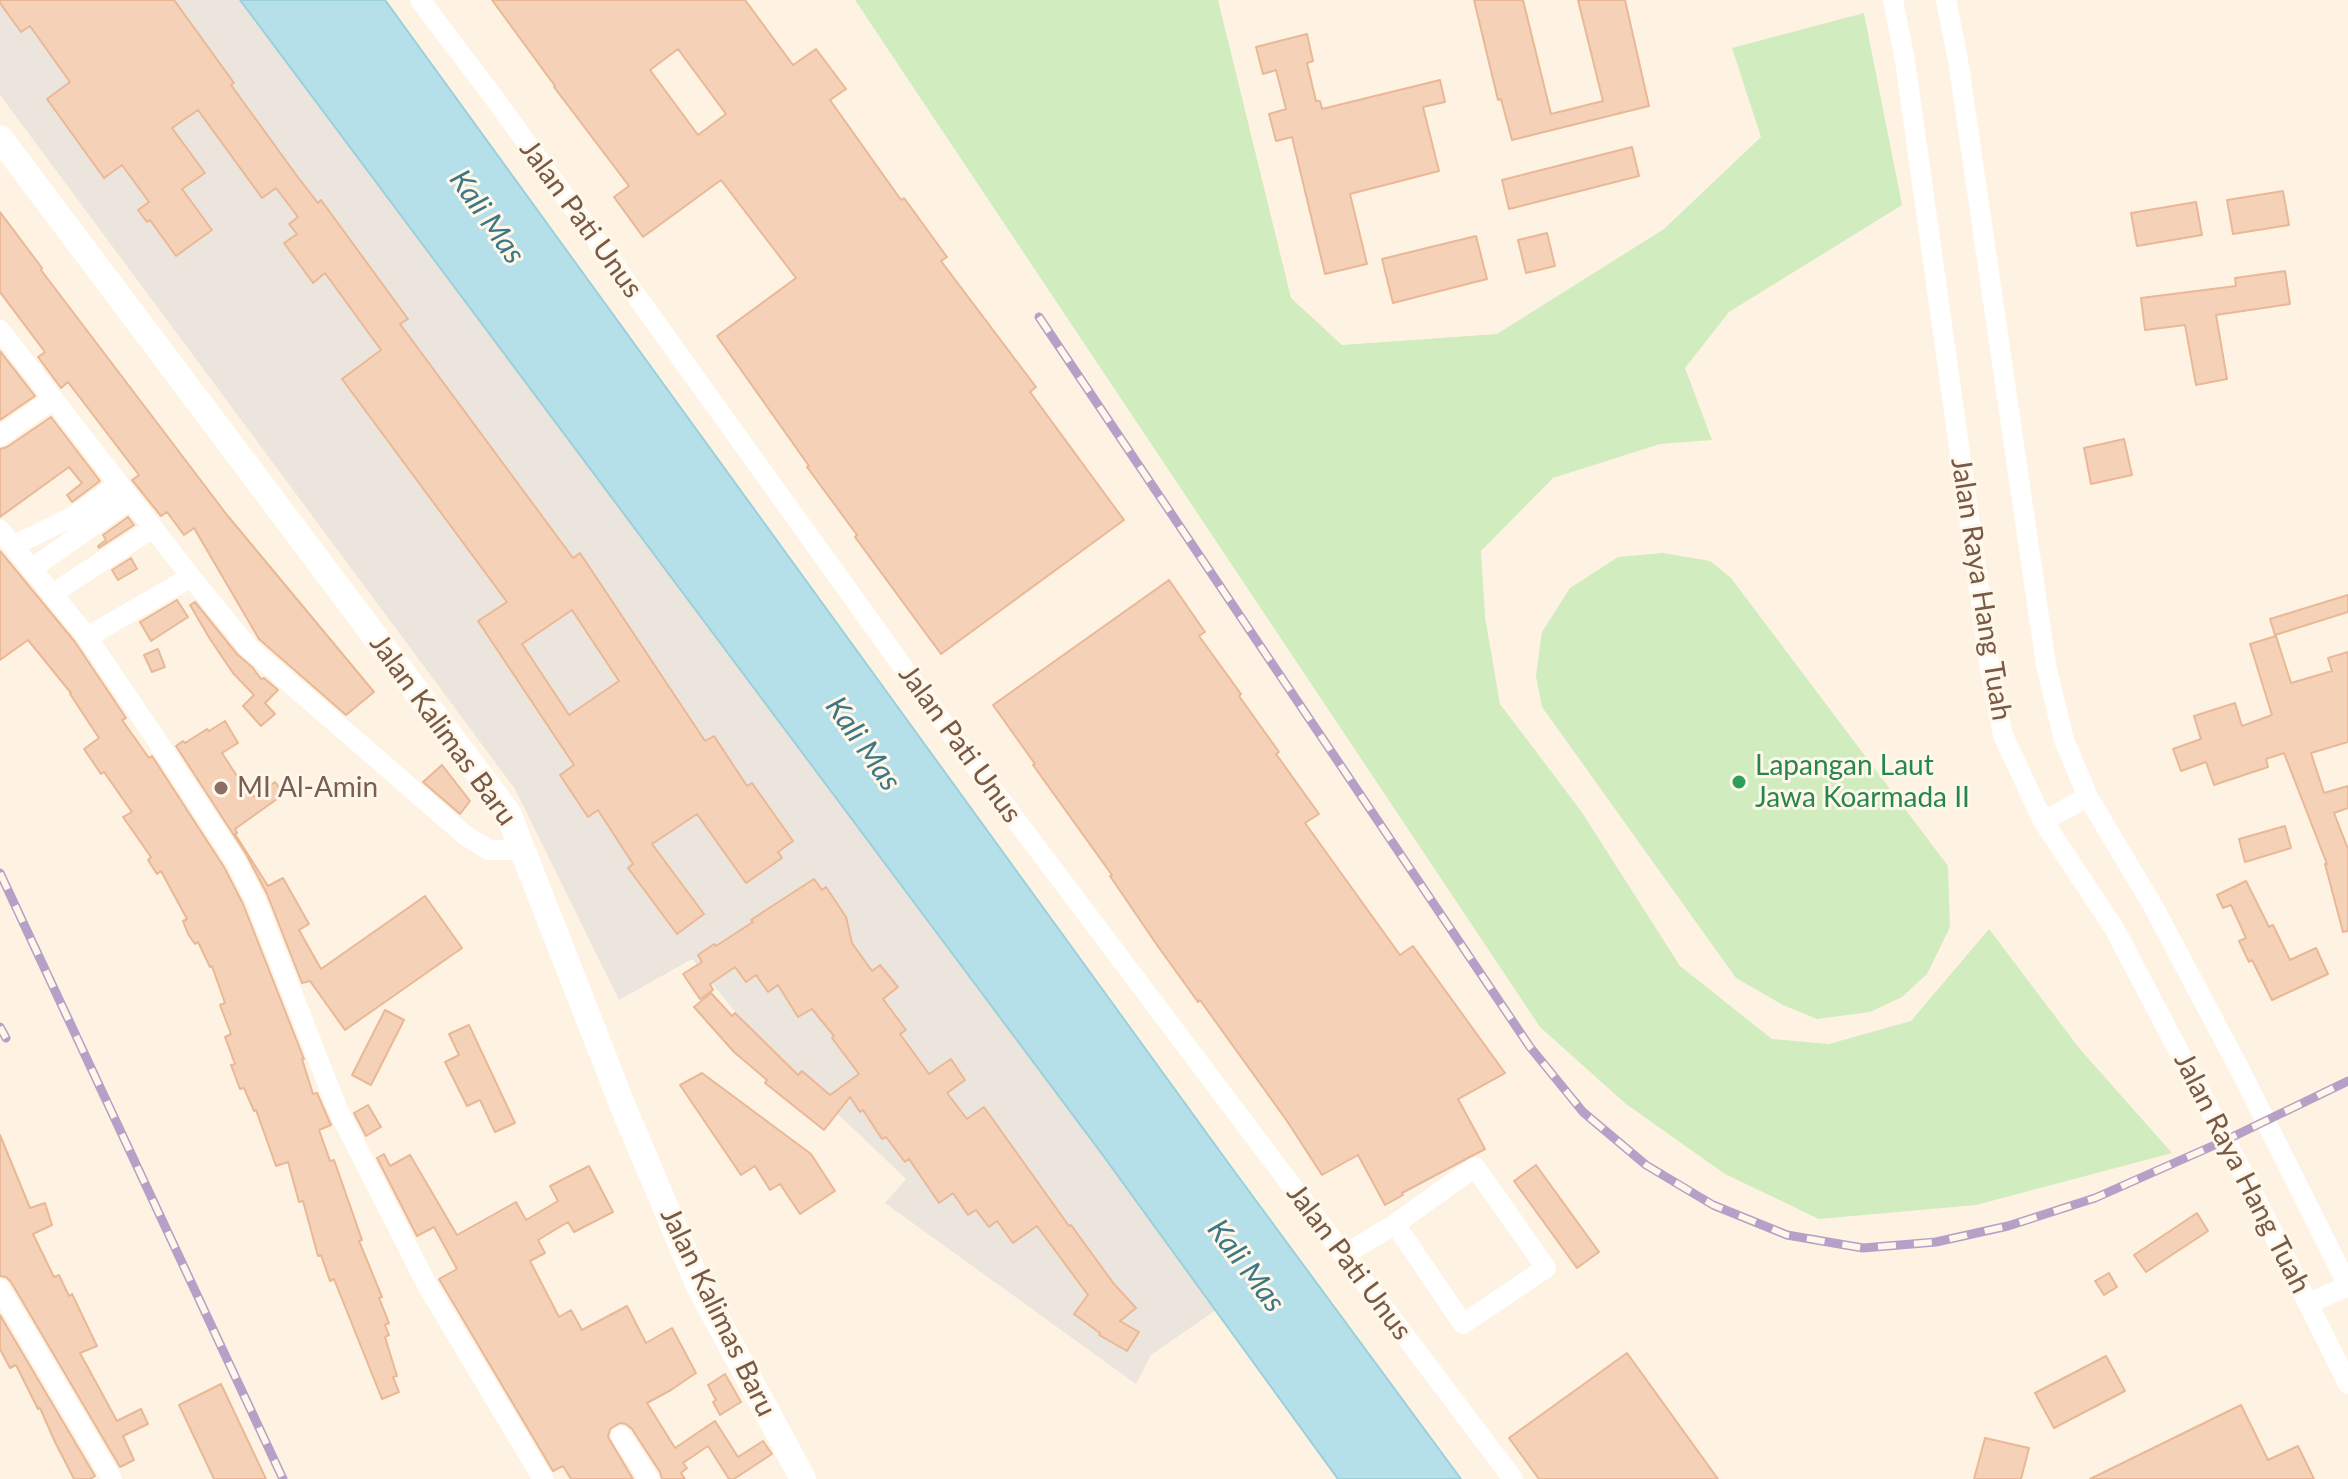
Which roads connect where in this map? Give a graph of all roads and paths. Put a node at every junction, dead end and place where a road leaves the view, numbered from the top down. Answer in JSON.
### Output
{"nodes":[{"id":1,"x":420,"y":0,"type":"edge"},
{"id":2,"x":1893,"y":0,"type":"edge"},
{"id":3,"x":1946,"y":0,"type":"edge"},
{"id":4,"x":0,"y":138,"type":"edge"},
{"id":5,"x":1,"y":332,"type":"edge"},
{"id":6,"x":53,"y":399,"type":"junction"},
{"id":7,"x":0,"y":436,"type":"edge"},
{"id":8,"x":125,"y":492,"type":"junction"},
{"id":9,"x":153,"y":528,"type":"junction"},
{"id":10,"x":6,"y":538,"type":"edge"},
{"id":11,"x":31,"y":569,"type":"junction"},
{"id":12,"x":191,"y":577,"type":"junction"},
{"id":13,"x":52,"y":594,"type":"junction"},
{"id":14,"x":87,"y":637,"type":"junction"},
{"id":15,"x":2088,"y":797,"type":"junction"},
{"id":16,"x":2043,"y":821,"type":"junction"},
{"id":17,"x":524,"y":850,"type":"junction"},
{"id":18,"x":1395,"y":1224,"type":"junction"},
{"id":19,"x":1344,"y":1255,"type":"junction"},
{"id":20,"x":2348,"y":1286,"type":"edge"},
{"id":21,"x":0,"y":1289,"type":"edge"},
{"id":22,"x":2309,"y":1303,"type":"junction"},
{"id":23,"x":2348,"y":1384,"type":"edge"},
{"id":24,"x":621,"y":1436,"type":"dead end"},
{"id":25,"x":112,"y":1479,"type":"edge"},
{"id":26,"x":543,"y":1479,"type":"edge"},
{"id":27,"x":649,"y":1479,"type":"edge"},
{"id":28,"x":803,"y":1479,"type":"edge"},
{"id":29,"x":1513,"y":1479,"type":"edge"}],
"edges":[{"from":1,"to":19,"type":"street","name":"Jalan Pati Unus"},
{"from":2,"to":16,"type":"street","name":"Jalan Raya Hang Tuah"},
{"from":3,"to":15,"type":"street","name":"Jalan Raya Hang Tuah"},
{"from":4,"to":17,"type":"street","name":"Jalan Kalimas Baru"},
{"from":5,"to":6,"type":"street"},
{"from":6,"to":7,"type":"street"},
{"from":6,"to":8,"type":"street"},
{"from":8,"to":9,"type":"street"},
{"from":8,"to":10,"type":"street"},
{"from":8,"to":11,"type":"street"},
{"from":9,"to":12,"type":"street"},
{"from":9,"to":13,"type":"street"},
{"from":10,"to":11,"type":"street"},
{"from":11,"to":13,"type":"street"},
{"from":12,"to":14,"type":"street"},
{"from":12,"to":17,"type":"street"},
{"from":13,"to":14,"type":"street"},
{"from":14,"to":26,"type":"street"},
{"from":15,"to":16,"type":"street"},
{"from":15,"to":20,"type":"street","name":"Jalan Raya Hang Tuah"},
{"from":16,"to":22,"type":"street","name":"Jalan Raya Hang Tuah"},
{"from":17,"to":28,"type":"street","name":"Jalan Kalimas Baru"},
{"from":18,"to":18,"type":"street"},
{"from":18,"to":19,"type":"street"},
{"from":19,"to":29,"type":"street","name":"Jalan Pati Unus"},
{"from":20,"to":22,"type":"street"},
{"from":21,"to":25,"type":"street"},
{"from":22,"to":23,"type":"street","name":"Jalan Raya Hang Tuah"},
{"from":24,"to":27,"type":"street"}]}
